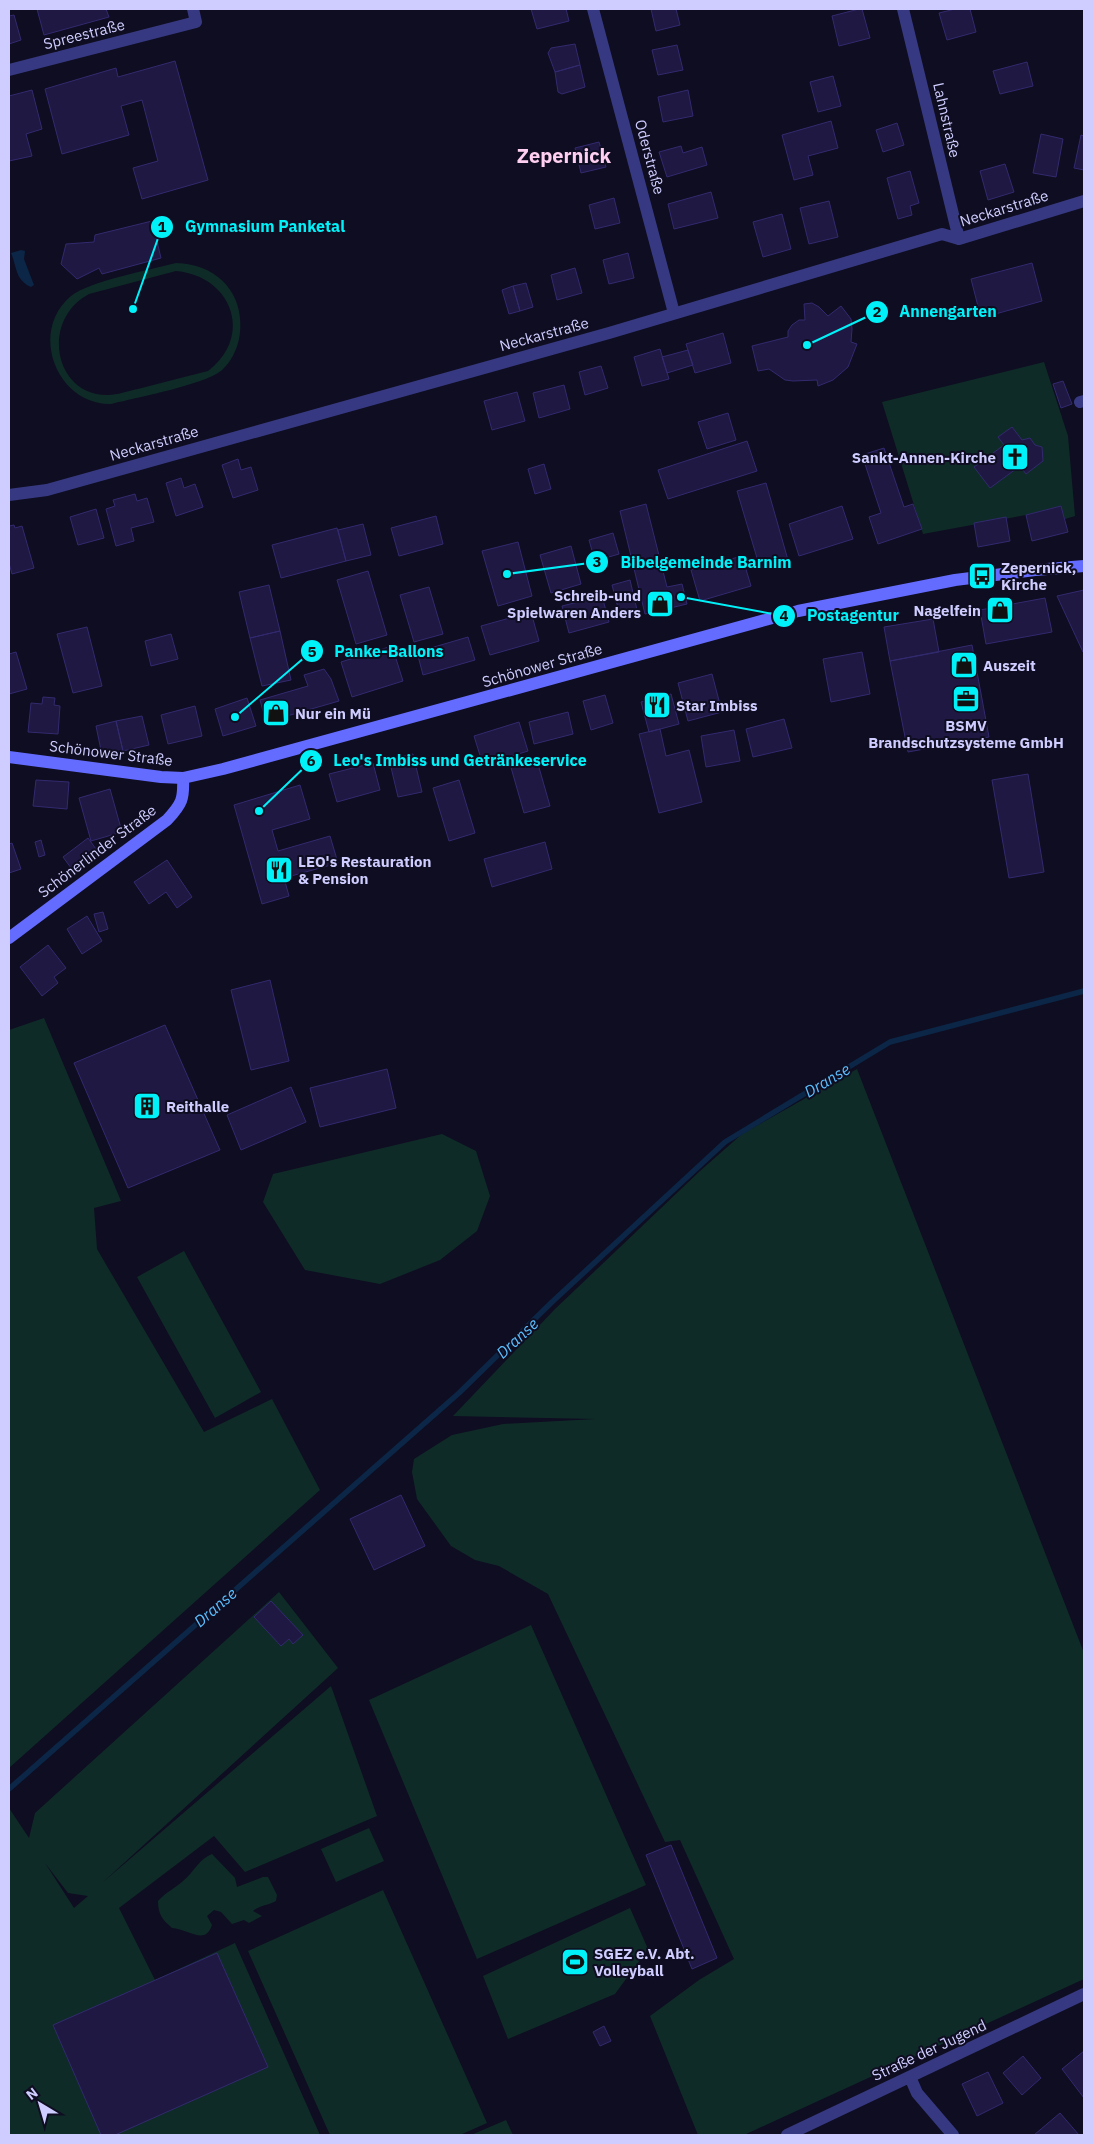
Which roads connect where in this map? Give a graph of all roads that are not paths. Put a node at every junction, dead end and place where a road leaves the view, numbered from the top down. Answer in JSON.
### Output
{"nodes":[{"id":1,"x":193,"y":9,"type":"edge"},
{"id":2,"x":593,"y":9,"type":"edge"},
{"id":3,"x":903,"y":9,"type":"edge"},
{"id":4,"x":9,"y":70,"type":"edge"},
{"id":5,"x":1084,"y":201,"type":"edge"},
{"id":6,"x":959,"y":239,"type":"junction"},
{"id":7,"x":674,"y":313,"type":"junction"},
{"id":8,"x":9,"y":495,"type":"edge"},
{"id":9,"x":1084,"y":566,"type":"edge"},
{"id":10,"x":9,"y":757,"type":"edge"},
{"id":11,"x":183,"y":778,"type":"junction"},
{"id":12,"x":9,"y":938,"type":"edge"},
{"id":13,"x":1084,"y":1994,"type":"edge"},
{"id":14,"x":910,"y":2077,"type":"junction"},
{"id":15,"x":787,"y":2135,"type":"edge"},
{"id":16,"x":953,"y":2135,"type":"edge"}],
"edges":[{"from":1,"to":4,"type":"street","name":"Spreestraße"},
{"from":2,"to":7,"type":"street","name":"Oderstraße"},
{"from":3,"to":6,"type":"street","name":"Lahnstraße"},
{"from":5,"to":6,"type":"street","name":"Neckarstraße"},
{"from":6,"to":7,"type":"street","name":"Neckarstraße"},
{"from":7,"to":8,"type":"street","name":"Neckarstraße"},
{"from":9,"to":11,"type":"street","name":"Schönower Straße"},
{"from":10,"to":11,"type":"street","name":"Schönower Straße"},
{"from":11,"to":12,"type":"street","name":"Schönerlinder Straße"},
{"from":13,"to":14,"type":"street","name":"Straße der Jugend"},
{"from":14,"to":15,"type":"street","name":"Straße der Jugend"},
{"from":14,"to":16,"type":"street"}]}
